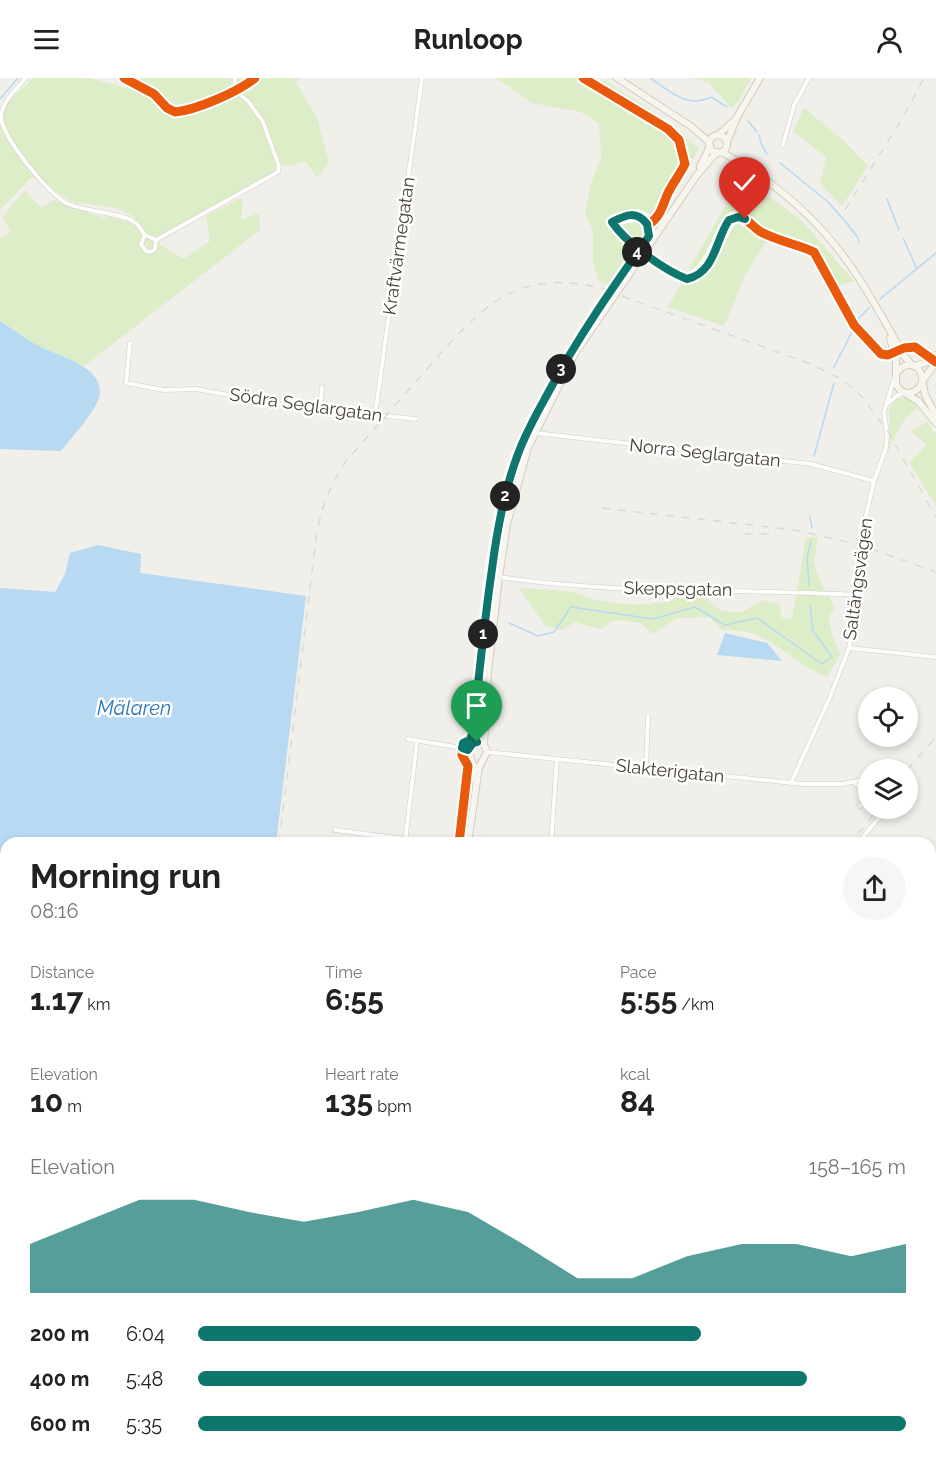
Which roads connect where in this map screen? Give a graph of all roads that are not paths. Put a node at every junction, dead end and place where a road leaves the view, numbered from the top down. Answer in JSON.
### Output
{"nodes":[{"id":1,"x":26,"y":78,"type":"edge"},
{"id":2,"x":235,"y":78,"type":"edge"},
{"id":3,"x":422,"y":78,"type":"edge"},
{"id":4,"x":617,"y":78,"type":"edge"},
{"id":5,"x":760,"y":78,"type":"edge"},
{"id":6,"x":809,"y":78,"type":"edge"},
{"id":7,"x":737,"y":117,"type":"junction"},
{"id":8,"x":692,"y":127,"type":"junction"},
{"id":9,"x":716,"y":135,"type":"junction"},
{"id":10,"x":710,"y":144,"type":"junction"},
{"id":11,"x":727,"y":144,"type":"junction"},
{"id":12,"x":783,"y":145,"type":"dead end"},
{"id":13,"x":719,"y":152,"type":"junction"},
{"id":14,"x":743,"y":164,"type":"junction"},
{"id":15,"x":697,"y":175,"type":"junction"},
{"id":16,"x":145,"y":236,"type":"junction"},
{"id":17,"x":156,"y":240,"type":"junction"},
{"id":18,"x":888,"y":331,"type":"junction"},
{"id":19,"x":130,"y":343,"type":"dead end"},
{"id":20,"x":936,"y":355,"type":"edge"},
{"id":21,"x":936,"y":362,"type":"edge"},
{"id":22,"x":913,"y":365,"type":"junction"},
{"id":23,"x":896,"y":374,"type":"junction"},
{"id":24,"x":923,"y":380,"type":"junction"},
{"id":25,"x":322,"y":387,"type":"dead end"},
{"id":26,"x":907,"y":393,"type":"junction"},
{"id":27,"x":887,"y":403,"type":"junction"},
{"id":28,"x":320,"y":409,"type":"junction"},
{"id":29,"x":375,"y":415,"type":"junction"},
{"id":30,"x":936,"y":415,"type":"edge"},
{"id":31,"x":416,"y":419,"type":"dead end"},
{"id":32,"x":936,"y":423,"type":"edge"},
{"id":33,"x":535,"y":433,"type":"junction"},
{"id":34,"x":874,"y":481,"type":"junction"},
{"id":35,"x":499,"y":577,"type":"junction"},
{"id":36,"x":857,"y":595,"type":"junction"},
{"id":37,"x":849,"y":648,"type":"junction"},
{"id":38,"x":936,"y":657,"type":"edge"},
{"id":39,"x":488,"y":672,"type":"junction"},
{"id":40,"x":648,"y":716,"type":"dead end"},
{"id":41,"x":408,"y":740,"type":"dead end"},
{"id":42,"x":417,"y":741,"type":"junction"},
{"id":43,"x":475,"y":742,"type":"junction"},
{"id":44,"x":485,"y":748,"type":"junction"},
{"id":45,"x":468,"y":750,"type":"junction"},
{"id":46,"x":471,"y":758,"type":"junction"},
{"id":47,"x":482,"y":759,"type":"junction"},
{"id":48,"x":557,"y":760,"type":"junction"},
{"id":49,"x":646,"y":768,"type":"junction"},
{"id":50,"x":858,"y":781,"type":"edge"},
{"id":51,"x":853,"y":782,"type":"junction"},
{"id":52,"x":791,"y":783,"type":"junction"},
{"id":53,"x":858,"y":786,"type":"edge"},
{"id":54,"x":474,"y":793,"type":"junction"},
{"id":55,"x":878,"y":819,"type":"edge"},
{"id":56,"x":335,"y":830,"type":"dead end"},
{"id":57,"x":380,"y":837,"type":"edge"},
{"id":58,"x":405,"y":837,"type":"edge"},
{"id":59,"x":469,"y":837,"type":"edge"},
{"id":60,"x":551,"y":837,"type":"edge"},
{"id":61,"x":863,"y":837,"type":"edge"}],
"edges":[{"from":1,"to":16,"type":"street"},
{"from":2,"to":17,"type":"street"},
{"from":3,"to":29,"type":"street","name":"Kraftvärmegatan"},
{"from":4,"to":8,"type":"main road"},
{"from":5,"to":7,"type":"main road"},
{"from":6,"to":12,"type":"street"},
{"from":7,"to":9,"type":"main road"},
{"from":7,"to":11,"type":"main road"},
{"from":8,"to":9,"type":"main road"},
{"from":8,"to":10,"type":"main road"},
{"from":9,"to":10,"type":"main road"},
{"from":9,"to":11,"type":"main road"},
{"from":10,"to":13,"type":"main road"},
{"from":10,"to":15,"type":"main road"},
{"from":11,"to":13,"type":"main road"},
{"from":11,"to":14,"type":"main road"},
{"from":13,"to":14,"type":"main road"},
{"from":13,"to":15,"type":"main road"},
{"from":14,"to":18,"type":"main road"},
{"from":15,"to":33,"type":"main road"},
{"from":16,"to":17,"type":"street"},
{"from":16,"to":17,"type":"street"},
{"from":18,"to":22,"type":"main road"},
{"from":18,"to":23,"type":"main road"},
{"from":19,"to":28,"type":"street","name":"Södra Seglargatan"},
{"from":20,"to":22,"type":"main road"},
{"from":21,"to":24,"type":"main road"},
{"from":22,"to":23,"type":"main road"},
{"from":22,"to":24,"type":"main road"},
{"from":23,"to":26,"type":"main road"},
{"from":23,"to":27,"type":"street","name":"Saltängsvägen"},
{"from":24,"to":26,"type":"main road"},
{"from":24,"to":30,"type":"main road"},
{"from":25,"to":28,"type":"street"},
{"from":26,"to":27,"type":"street"},
{"from":26,"to":32,"type":"main road"},
{"from":27,"to":34,"type":"street","name":"Saltängsvägen"},
{"from":28,"to":29,"type":"street","name":"Södra Seglargatan"},
{"from":29,"to":31,"type":"street","name":"Södra Seglargatan"},
{"from":33,"to":34,"type":"street","name":"Norra Seglargatan"},
{"from":33,"to":35,"type":"main road"},
{"from":34,"to":36,"type":"street","name":"Saltängsvägen"},
{"from":35,"to":36,"type":"street","name":"Skeppsgatan"},
{"from":35,"to":39,"type":"main road"},
{"from":36,"to":37,"type":"street","name":"Saltängsvägen"},
{"from":37,"to":38,"type":"street"},
{"from":37,"to":52,"type":"street","name":"Saltängsvägen"},
{"from":39,"to":43,"type":"main road"},
{"from":39,"to":44,"type":"main road"},
{"from":40,"to":49,"type":"street"},
{"from":41,"to":42,"type":"street"},
{"from":42,"to":45,"type":"street"},
{"from":42,"to":58,"type":"street"},
{"from":43,"to":44,"type":"main road"},
{"from":43,"to":45,"type":"main road"},
{"from":44,"to":47,"type":"main road"},
{"from":44,"to":48,"type":"street","name":"Slakterigatan"},
{"from":45,"to":46,"type":"main road"},
{"from":46,"to":47,"type":"main road"},
{"from":46,"to":54,"type":"main road"},
{"from":47,"to":54,"type":"main road"},
{"from":48,"to":49,"type":"street","name":"Slakterigatan"},
{"from":48,"to":60,"type":"street"},
{"from":49,"to":52,"type":"street","name":"Slakterigatan"},
{"from":50,"to":51,"type":"street","name":"Slakterigatan"},
{"from":51,"to":52,"type":"street","name":"Slakterigatan"},
{"from":51,"to":53,"type":"street"},
{"from":54,"to":59,"type":"main road"},
{"from":55,"to":61,"type":"street"},
{"from":56,"to":57,"type":"street"}]}
